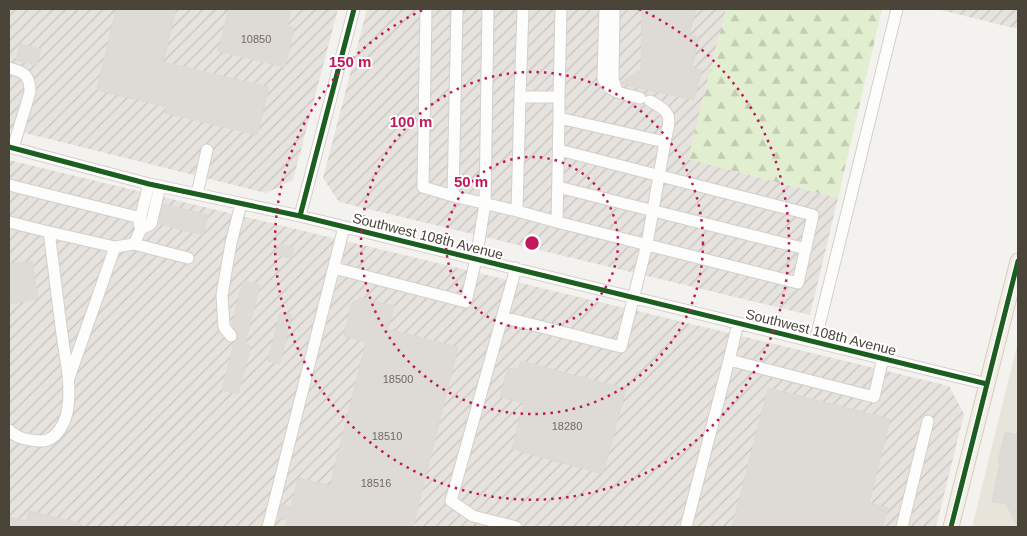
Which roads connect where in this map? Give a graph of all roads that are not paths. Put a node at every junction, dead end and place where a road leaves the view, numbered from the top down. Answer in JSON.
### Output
{"nodes":[{"id":1,"x":354,"y":9,"type":"edge"},
{"id":2,"x":426,"y":9,"type":"edge"},
{"id":3,"x":457,"y":9,"type":"edge"},
{"id":4,"x":488,"y":9,"type":"edge"},
{"id":5,"x":523,"y":9,"type":"edge"},
{"id":6,"x":561,"y":9,"type":"edge"},
{"id":7,"x":604,"y":9,"type":"edge"},
{"id":8,"x":614,"y":9,"type":"edge"},
{"id":9,"x":897,"y":9,"type":"edge"},
{"id":10,"x":9,"y":68,"type":"edge"},
{"id":11,"x":617,"y":91,"type":"junction"},
{"id":12,"x":520,"y":97,"type":"junction"},
{"id":13,"x":558,"y":97,"type":"junction"},
{"id":14,"x":560,"y":118,"type":"junction"},
{"id":15,"x":665,"y":142,"type":"junction"},
{"id":16,"x":11,"y":148,"type":"edge"},
{"id":17,"x":208,"y":150,"type":"dead end"},
{"id":18,"x":559,"y":150,"type":"junction"},
{"id":19,"x":659,"y":176,"type":"junction"},
{"id":20,"x":9,"y":185,"type":"edge"},
{"id":21,"x":154,"y":185,"type":"junction"},
{"id":22,"x":558,"y":187,"type":"junction"},
{"id":23,"x":196,"y":194,"type":"junction"},
{"id":24,"x":453,"y":196,"type":"junction"},
{"id":25,"x":241,"y":204,"type":"junction"},
{"id":26,"x":485,"y":204,"type":"junction"},
{"id":27,"x":653,"y":210,"type":"junction"},
{"id":28,"x":517,"y":211,"type":"junction"},
{"id":29,"x":300,"y":216,"type":"junction"},
{"id":30,"x":9,"y":222,"type":"edge"},
{"id":31,"x":557,"y":222,"type":"junction"},
{"id":32,"x":141,"y":224,"type":"junction"},
{"id":33,"x":344,"y":227,"type":"junction"},
{"id":34,"x":49,"y":232,"type":"junction"},
{"id":35,"x":134,"y":244,"type":"junction"},
{"id":36,"x":647,"y":244,"type":"junction"},
{"id":37,"x":115,"y":247,"type":"junction"},
{"id":38,"x":806,"y":249,"type":"junction"},
{"id":39,"x":188,"y":258,"type":"dead end"},
{"id":40,"x":476,"y":259,"type":"junction"},
{"id":41,"x":1018,"y":261,"type":"edge"},
{"id":42,"x":334,"y":268,"type":"junction"},
{"id":43,"x":516,"y":268,"type":"junction"},
{"id":44,"x":1015,"y":290,"type":"edge"},
{"id":45,"x":634,"y":297,"type":"junction"},
{"id":46,"x":502,"y":317,"type":"junction"},
{"id":47,"x":738,"y":323,"type":"junction"},
{"id":48,"x":231,"y":336,"type":"dead end"},
{"id":49,"x":815,"y":342,"type":"junction"},
{"id":50,"x":883,"y":358,"type":"junction"},
{"id":51,"x":728,"y":360,"type":"junction"},
{"id":52,"x":68,"y":379,"type":"junction"},
{"id":53,"x":987,"y":384,"type":"junction"},
{"id":54,"x":928,"y":421,"type":"dead end"},
{"id":55,"x":9,"y":430,"type":"edge"},
{"id":56,"x":268,"y":527,"type":"edge"},
{"id":57,"x":516,"y":527,"type":"edge"},
{"id":58,"x":686,"y":527,"type":"edge"},
{"id":59,"x":902,"y":527,"type":"edge"},
{"id":60,"x":951,"y":527,"type":"edge"}],
"edges":[{"from":1,"to":29,"type":"street"},
{"from":2,"to":24,"type":"street"},
{"from":3,"to":24,"type":"street"},
{"from":4,"to":26,"type":"street"},
{"from":5,"to":12,"type":"street"},
{"from":6,"to":13,"type":"street"},
{"from":7,"to":11,"type":"street"},
{"from":8,"to":11,"type":"street"},
{"from":9,"to":49,"type":"street"},
{"from":10,"to":16,"type":"street"},
{"from":11,"to":15,"type":"street"},
{"from":12,"to":13,"type":"street"},
{"from":12,"to":28,"type":"street"},
{"from":13,"to":14,"type":"street"},
{"from":14,"to":15,"type":"street"},
{"from":14,"to":18,"type":"street"},
{"from":15,"to":19,"type":"street"},
{"from":16,"to":21,"type":"street","name":"Southwest 108th Avenue"},
{"from":17,"to":23,"type":"street"},
{"from":18,"to":19,"type":"street"},
{"from":18,"to":22,"type":"street"},
{"from":19,"to":27,"type":"street"},
{"from":19,"to":38,"type":"street"},
{"from":20,"to":32,"type":"street"},
{"from":21,"to":23,"type":"street","name":"Southwest 108th Avenue"},
{"from":21,"to":32,"type":"street"},
{"from":22,"to":27,"type":"street"},
{"from":22,"to":31,"type":"street"},
{"from":23,"to":25,"type":"street","name":"Southwest 108th Avenue"},
{"from":24,"to":26,"type":"street"},
{"from":25,"to":29,"type":"street","name":"Southwest 108th Avenue"},
{"from":25,"to":48,"type":"street"},
{"from":26,"to":28,"type":"street"},
{"from":26,"to":40,"type":"street"},
{"from":27,"to":36,"type":"street"},
{"from":27,"to":38,"type":"street"},
{"from":28,"to":31,"type":"street"},
{"from":29,"to":33,"type":"street","name":"Southwest 108th Avenue"},
{"from":30,"to":34,"type":"street"},
{"from":31,"to":36,"type":"street"},
{"from":32,"to":35,"type":"street"},
{"from":33,"to":40,"type":"street","name":"Southwest 108th Avenue"},
{"from":33,"to":42,"type":"street"},
{"from":34,"to":37,"type":"street"},
{"from":34,"to":52,"type":"street"},
{"from":35,"to":37,"type":"street"},
{"from":35,"to":39,"type":"street"},
{"from":36,"to":38,"type":"street"},
{"from":36,"to":45,"type":"street"},
{"from":37,"to":52,"type":"street"},
{"from":40,"to":42,"type":"street"},
{"from":40,"to":43,"type":"street","name":"Southwest 108th Avenue"},
{"from":41,"to":44,"type":"main road"},
{"from":42,"to":56,"type":"street"},
{"from":43,"to":45,"type":"street","name":"Southwest 108th Avenue"},
{"from":43,"to":46,"type":"street"},
{"from":44,"to":53,"type":"main road"},
{"from":45,"to":46,"type":"street"},
{"from":45,"to":47,"type":"street","name":"Southwest 108th Avenue"},
{"from":46,"to":57,"type":"street"},
{"from":47,"to":49,"type":"street","name":"Southwest 108th Avenue"},
{"from":47,"to":51,"type":"street"},
{"from":49,"to":50,"type":"street","name":"Southwest 108th Avenue"},
{"from":50,"to":51,"type":"street"},
{"from":50,"to":53,"type":"street","name":"Southwest 108th Avenue"},
{"from":51,"to":58,"type":"street"},
{"from":52,"to":55,"type":"street"},
{"from":53,"to":60,"type":"main road"},
{"from":54,"to":59,"type":"street"}]}
